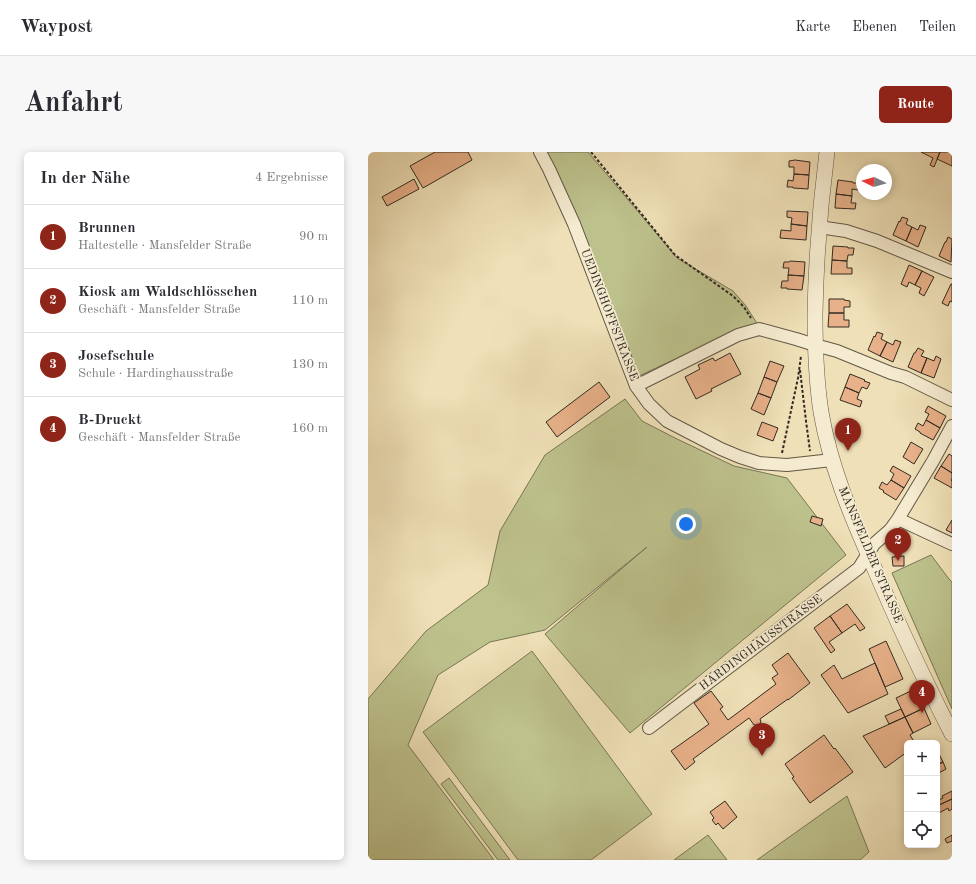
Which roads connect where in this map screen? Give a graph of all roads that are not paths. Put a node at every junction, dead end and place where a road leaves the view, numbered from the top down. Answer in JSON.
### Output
{"nodes":[{"id":1,"x":540,"y":152,"type":"edge"},
{"id":2,"x":827,"y":152,"type":"edge"},
{"id":3,"x":819,"y":227,"type":"junction"},
{"id":4,"x":952,"y":272,"type":"edge"},
{"id":5,"x":809,"y":343,"type":"junction"},
{"id":6,"x":636,"y":386,"type":"junction"},
{"id":7,"x":952,"y":400,"type":"edge"},
{"id":8,"x":952,"y":426,"type":"edge"},
{"id":9,"x":832,"y":460,"type":"junction"},
{"id":10,"x":898,"y":519,"type":"junction"},
{"id":11,"x":952,"y":544,"type":"edge"},
{"id":12,"x":868,"y":554,"type":"junction"},
{"id":13,"x":649,"y":728,"type":"dead end"},
{"id":14,"x":952,"y":734,"type":"edge"}],
"edges":[{"from":1,"to":6,"type":"street","name":"UEDINGHOFFSTRASSE"},
{"from":2,"to":3,"type":"street","name":"MANSFELDER STRASSE"},
{"from":3,"to":4,"type":"street"},
{"from":3,"to":5,"type":"street","name":"MANSFELDER STRASSE"},
{"from":5,"to":6,"type":"street"},
{"from":5,"to":7,"type":"street"},
{"from":5,"to":9,"type":"street","name":"MANSFELDER STRASSE"},
{"from":6,"to":9,"type":"street","name":"UEDINGHOFFSTRASSE"},
{"from":8,"to":10,"type":"street","name":"HARDINGHAUSSTRASSE"},
{"from":9,"to":12,"type":"street","name":"MANSFELDER STRASSE"},
{"from":10,"to":11,"type":"street"},
{"from":10,"to":12,"type":"street","name":"HARDINGHAUSSTRASSE"},
{"from":12,"to":13,"type":"street","name":"HARDINGHAUSSTRASSE"},
{"from":12,"to":14,"type":"street","name":"MANSFELDER STRASSE"}]}
